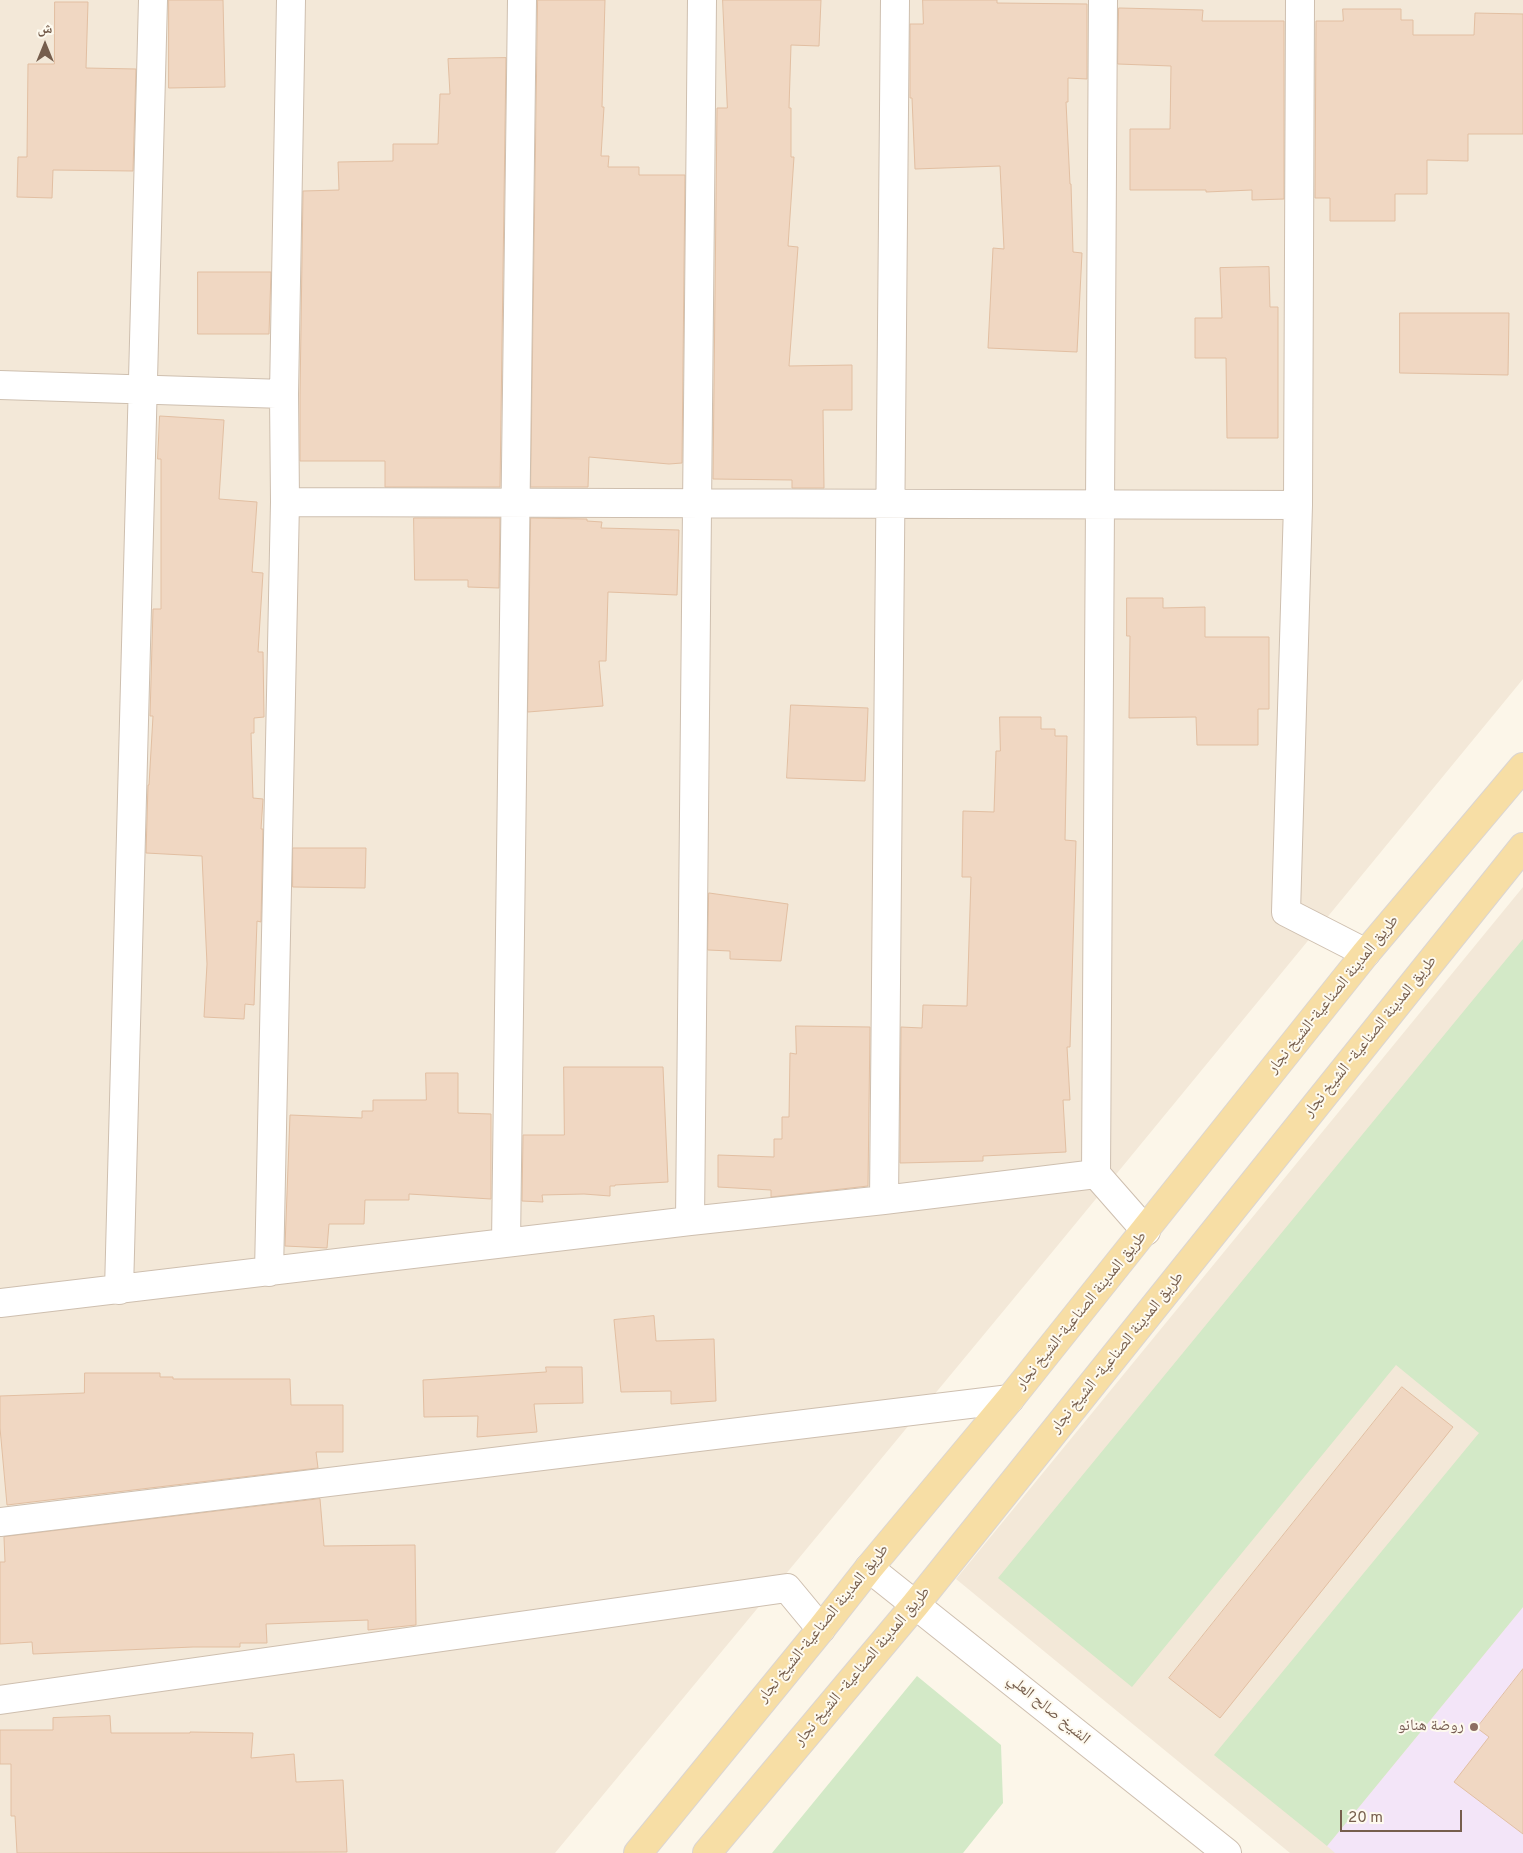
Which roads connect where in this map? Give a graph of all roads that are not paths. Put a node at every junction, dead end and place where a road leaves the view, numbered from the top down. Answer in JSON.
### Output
{"nodes":[{"id":1,"x":153,"y":0,"type":"edge"},
{"id":2,"x":291,"y":0,"type":"edge"},
{"id":3,"x":522,"y":0,"type":"edge"},
{"id":4,"x":702,"y":0,"type":"edge"},
{"id":5,"x":895,"y":0,"type":"edge"},
{"id":6,"x":1103,"y":0,"type":"edge"},
{"id":7,"x":1300,"y":0,"type":"edge"},
{"id":8,"x":0,"y":385,"type":"edge"},
{"id":9,"x":143,"y":389,"type":"junction"},
{"id":10,"x":284,"y":394,"type":"junction"},
{"id":11,"x":285,"y":502,"type":"junction"},
{"id":12,"x":515,"y":502,"type":"junction"},
{"id":13,"x":697,"y":503,"type":"junction"},
{"id":14,"x":891,"y":504,"type":"junction"},
{"id":15,"x":1100,"y":504,"type":"junction"},
{"id":16,"x":1298,"y":505,"type":"junction"},
{"id":17,"x":1523,"y":767,"type":"edge"},
{"id":18,"x":1523,"y":848,"type":"edge"},
{"id":19,"x":1366,"y":953,"type":"junction"},
{"id":20,"x":1096,"y":1174,"type":"junction"},
{"id":21,"x":884,"y":1200,"type":"junction"},
{"id":22,"x":690,"y":1221,"type":"junction"},
{"id":23,"x":1146,"y":1231,"type":"junction"},
{"id":24,"x":506,"y":1243,"type":"junction"},
{"id":25,"x":269,"y":1272,"type":"junction"},
{"id":26,"x":119,"y":1290,"type":"junction"},
{"id":27,"x":0,"y":1303,"type":"edge"},
{"id":28,"x":1010,"y":1400,"type":"junction"},
{"id":29,"x":0,"y":1522,"type":"edge"},
{"id":30,"x":869,"y":1568,"type":"junction"},
{"id":31,"x":915,"y":1605,"type":"junction"},
{"id":32,"x":821,"y":1629,"type":"junction"},
{"id":33,"x":0,"y":1700,"type":"edge"},
{"id":34,"x":638,"y":1853,"type":"edge"},
{"id":35,"x":706,"y":1853,"type":"edge"},
{"id":36,"x":1227,"y":1853,"type":"edge"}],
"edges":[{"from":1,"to":9,"type":"street"},
{"from":2,"to":10,"type":"street"},
{"from":3,"to":12,"type":"street"},
{"from":4,"to":13,"type":"street"},
{"from":5,"to":14,"type":"street"},
{"from":6,"to":15,"type":"street"},
{"from":7,"to":16,"type":"street"},
{"from":8,"to":9,"type":"street"},
{"from":9,"to":10,"type":"street"},
{"from":9,"to":26,"type":"street"},
{"from":10,"to":11,"type":"street"},
{"from":11,"to":12,"type":"street"},
{"from":11,"to":25,"type":"street"},
{"from":12,"to":13,"type":"street"},
{"from":12,"to":24,"type":"street"},
{"from":13,"to":14,"type":"street"},
{"from":13,"to":22,"type":"street"},
{"from":14,"to":15,"type":"street"},
{"from":14,"to":21,"type":"street"},
{"from":15,"to":16,"type":"street"},
{"from":15,"to":20,"type":"street"},
{"from":16,"to":19,"type":"street"},
{"from":17,"to":19,"type":"main road","name":"طريق المدينة الصناعية-الشيخ نجار"},
{"from":18,"to":31,"type":"main road","name":"طريق المدينة الصناعية- الشيخ نجار"},
{"from":19,"to":23,"type":"main road","name":"طريق المدينة الصناعية-الشيخ نجار"},
{"from":20,"to":21,"type":"street"},
{"from":20,"to":23,"type":"street"},
{"from":21,"to":22,"type":"street"},
{"from":22,"to":24,"type":"street"},
{"from":23,"to":28,"type":"main road","name":"طريق المدينة الصناعية-الشيخ نجار"},
{"from":24,"to":25,"type":"street"},
{"from":25,"to":26,"type":"street"},
{"from":26,"to":27,"type":"street"},
{"from":28,"to":29,"type":"street"},
{"from":28,"to":30,"type":"main road","name":"طريق المدينة الصناعية-الشيخ نجار"},
{"from":30,"to":31,"type":"street","name":"الشيخ صالح العلي"},
{"from":30,"to":32,"type":"main road","name":"طريق المدينة الصناعية-الشيخ نجار"},
{"from":31,"to":35,"type":"main road","name":"طريق المدينة الصناعية- الشيخ نجار"},
{"from":31,"to":36,"type":"street","name":"الشيخ صالح العلي"},
{"from":32,"to":33,"type":"street"},
{"from":32,"to":34,"type":"main road","name":"طريق المدينة الصناعية-الشيخ نجار"}]}
